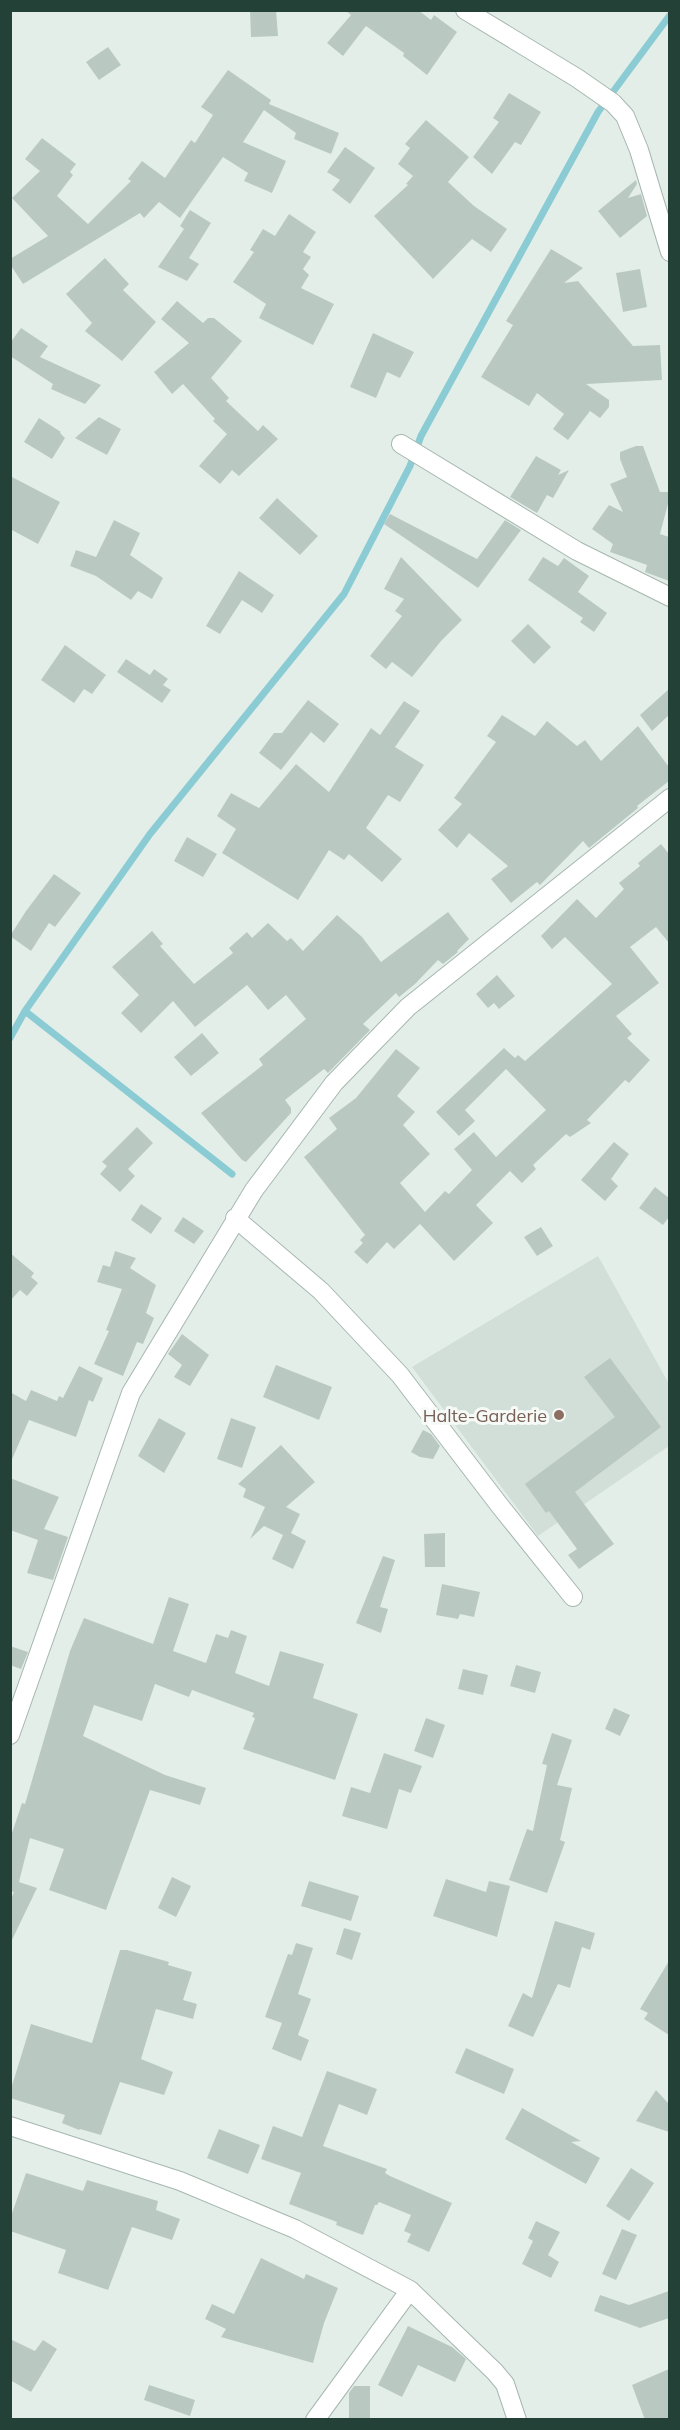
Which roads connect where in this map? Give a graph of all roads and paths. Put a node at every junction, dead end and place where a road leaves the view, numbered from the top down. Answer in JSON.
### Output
{"nodes":[{"id":1,"x":465,"y":10,"type":"edge"},
{"id":2,"x":669,"y":252,"type":"edge"},
{"id":3,"x":404,"y":446,"type":"dead end"},
{"id":4,"x":669,"y":597,"type":"edge"},
{"id":5,"x":669,"y":798,"type":"edge"},
{"id":6,"x":235,"y":1218,"type":"junction"},
{"id":7,"x":573,"y":1597,"type":"dead end"},
{"id":8,"x":10,"y":1735,"type":"edge"},
{"id":9,"x":10,"y":2126,"type":"edge"},
{"id":10,"x":410,"y":2290,"type":"junction"},
{"id":11,"x":315,"y":2420,"type":"edge"},
{"id":12,"x":517,"y":2420,"type":"edge"}],
"edges":[{"from":1,"to":2,"type":"street"},
{"from":3,"to":4,"type":"street"},
{"from":5,"to":6,"type":"street"},
{"from":6,"to":7,"type":"street"},
{"from":6,"to":8,"type":"street"},
{"from":9,"to":10,"type":"street"},
{"from":10,"to":11,"type":"street"},
{"from":10,"to":12,"type":"street"}]}
